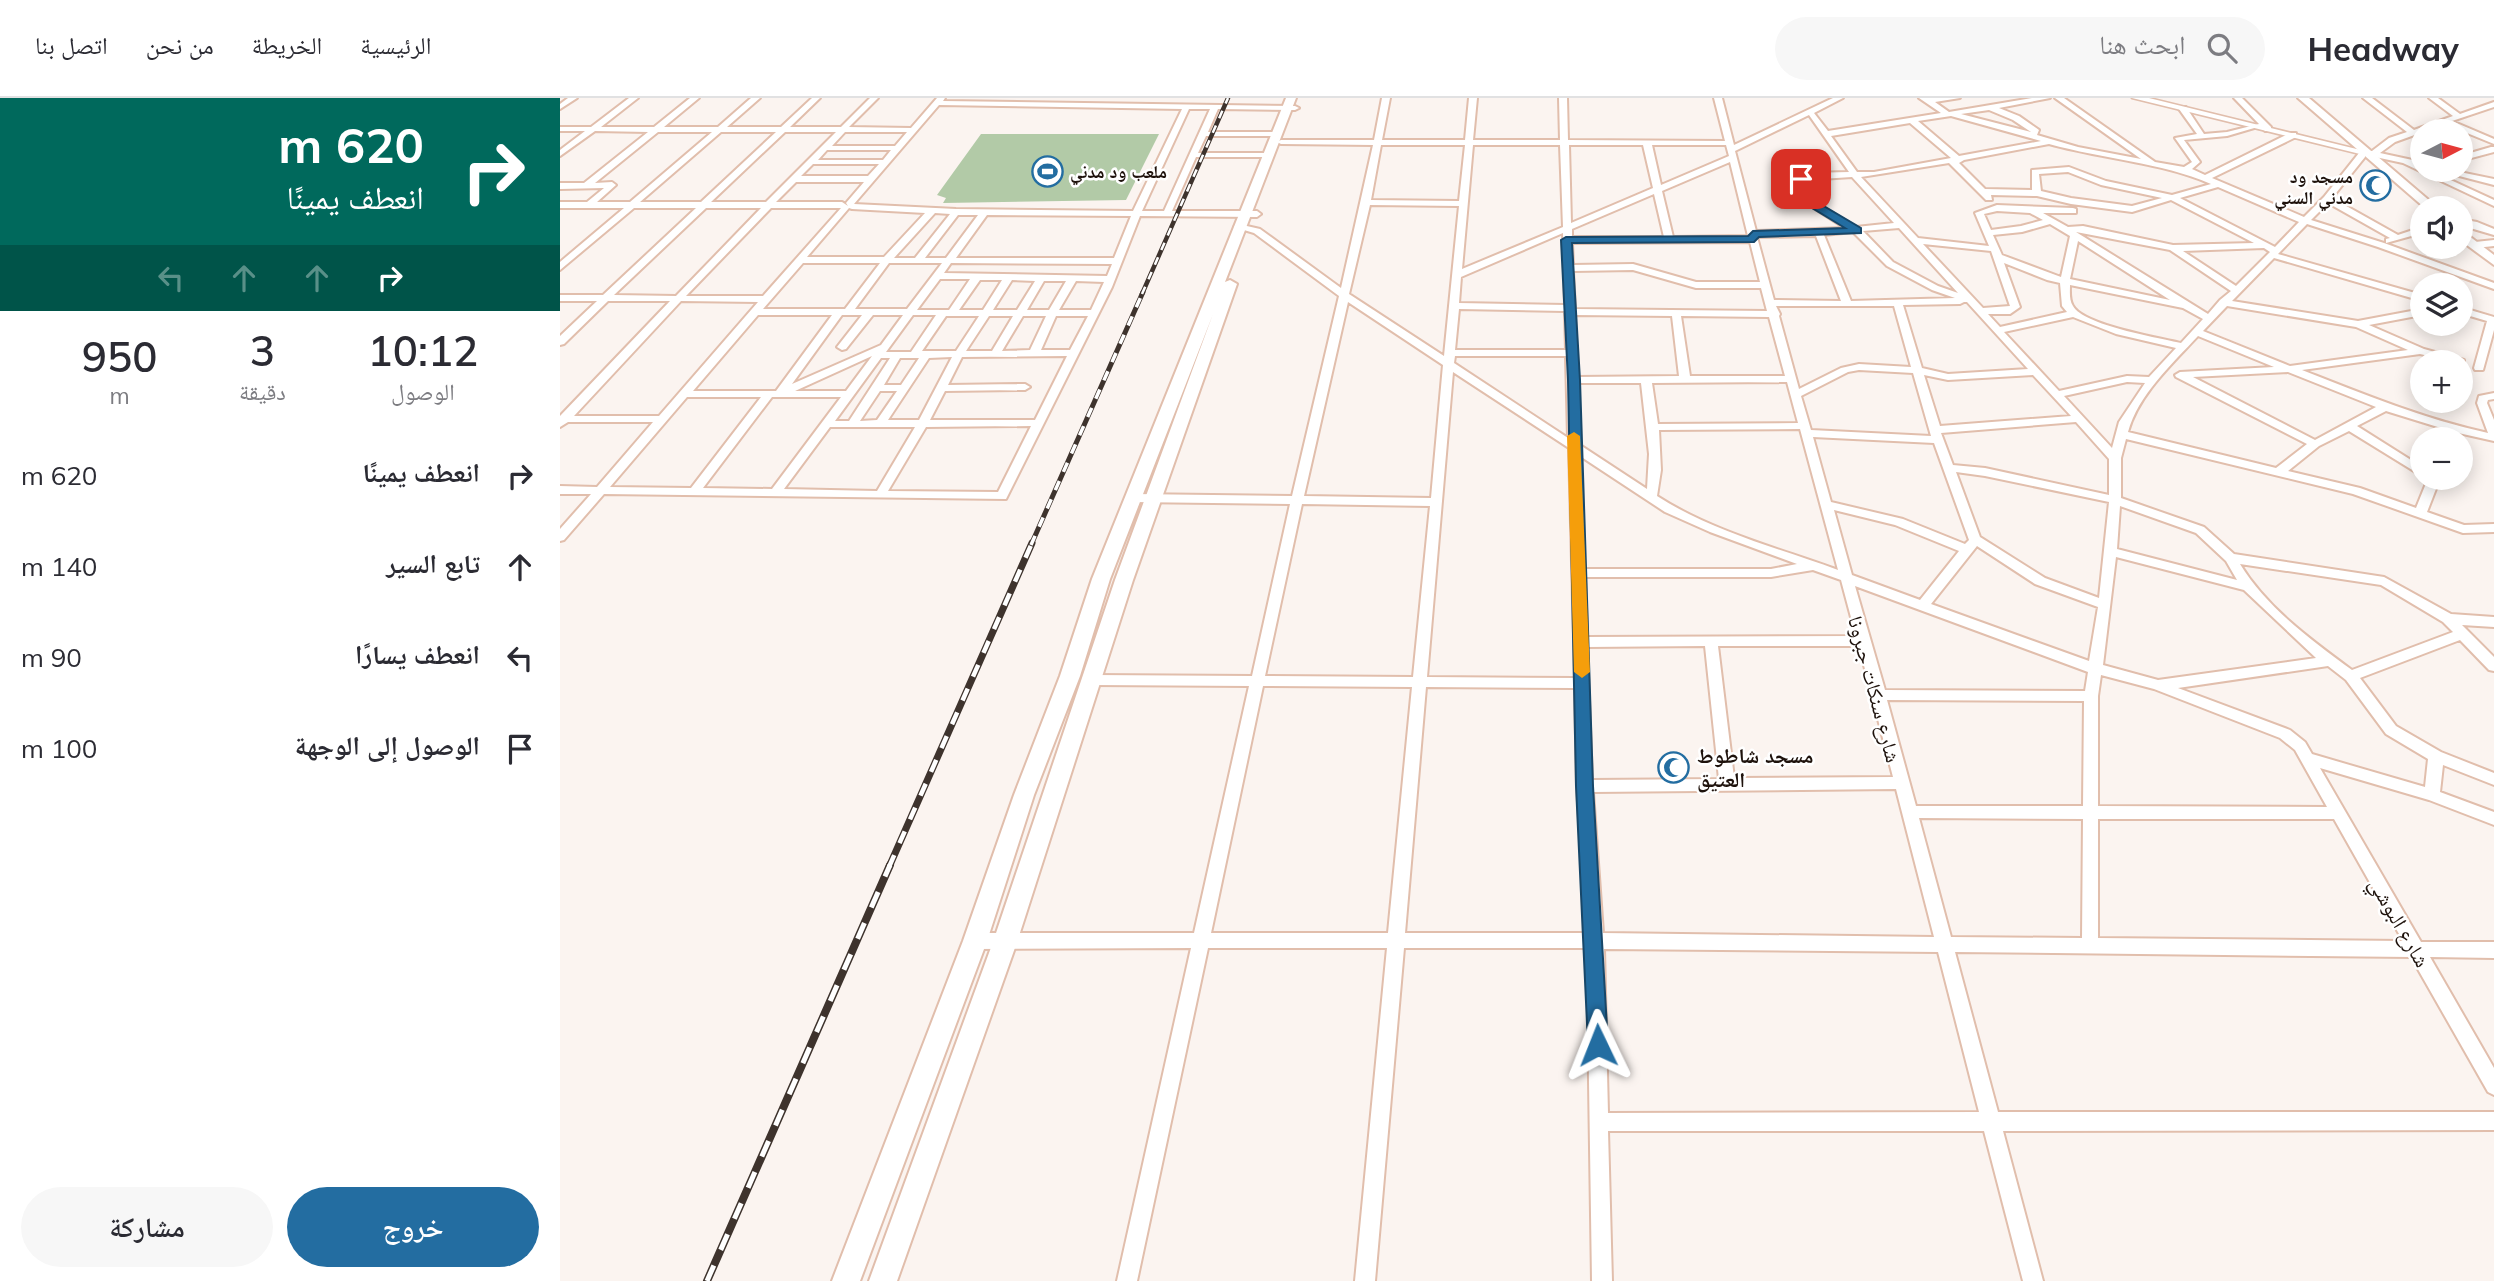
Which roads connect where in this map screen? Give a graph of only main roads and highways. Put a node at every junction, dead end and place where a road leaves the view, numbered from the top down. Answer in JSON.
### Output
{"nodes":[{"id":1,"x":2295,"y":98,"type":"edge"},
{"id":2,"x":2303,"y":98,"type":"edge"},
{"id":3,"x":1293,"y":103,"type":"edge"},
{"id":4,"x":2366,"y":153,"type":"junction"},
{"id":5,"x":2411,"y":196,"type":"edge"},
{"id":6,"x":2418,"y":196,"type":"edge"},
{"id":7,"x":2473,"y":243,"type":"edge"},
{"id":8,"x":2473,"y":253,"type":"edge"},
{"id":9,"x":2494,"y":261,"type":"edge"},
{"id":10,"x":2494,"y":270,"type":"edge"},
{"id":11,"x":1143,"y":498,"type":"junction"},
{"id":12,"x":846,"y":1281,"type":"edge"},
{"id":13,"x":883,"y":1281,"type":"edge"}],
"edges":[{"from":1,"to":4,"type":"main road"},
{"from":2,"to":4,"type":"main road"},
{"from":3,"to":11,"type":"main road"},
{"from":4,"to":5,"type":"main road"},
{"from":4,"to":6,"type":"main road"},
{"from":7,"to":9,"type":"main road"},
{"from":8,"to":10,"type":"main road"},
{"from":11,"to":12,"type":"main road"},
{"from":11,"to":13,"type":"main road"}]}
